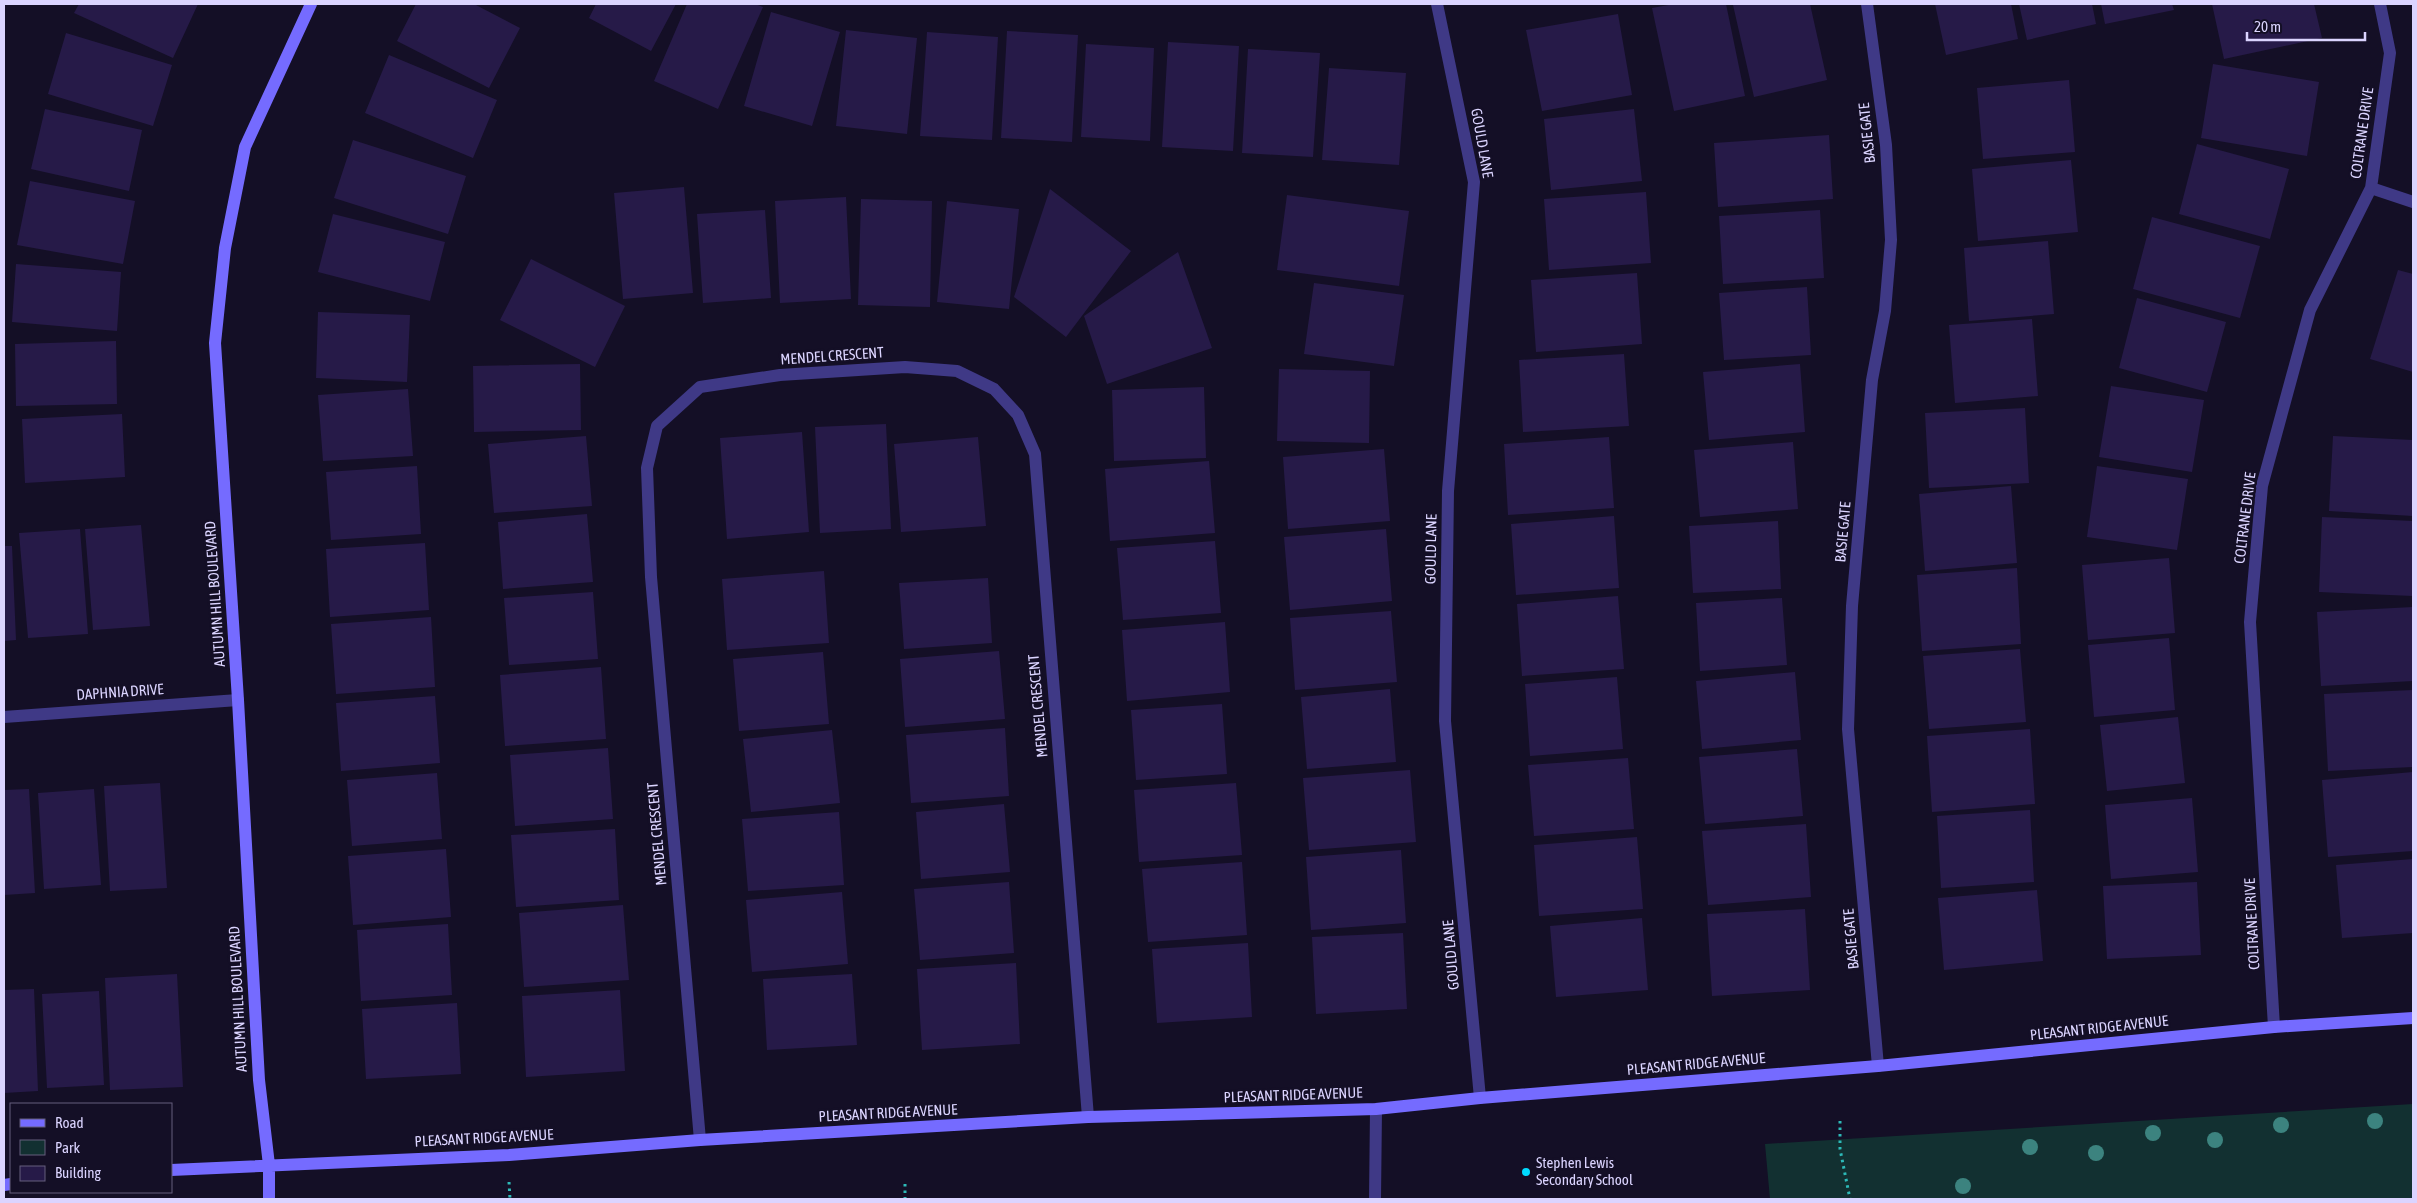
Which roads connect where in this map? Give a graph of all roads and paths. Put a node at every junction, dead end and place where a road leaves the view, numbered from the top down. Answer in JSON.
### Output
{"nodes":[{"id":1,"x":311,"y":4,"type":"edge"},
{"id":2,"x":1437,"y":4,"type":"edge"},
{"id":3,"x":1867,"y":4,"type":"edge"},
{"id":4,"x":2380,"y":4,"type":"edge"},
{"id":5,"x":2371,"y":188,"type":"junction"},
{"id":6,"x":2413,"y":202,"type":"edge"},
{"id":7,"x":238,"y":700,"type":"junction"},
{"id":8,"x":4,"y":717,"type":"edge"},
{"id":9,"x":2413,"y":1018,"type":"edge"},
{"id":10,"x":2274,"y":1027,"type":"junction"},
{"id":11,"x":1878,"y":1066,"type":"junction"},
{"id":12,"x":1480,"y":1098,"type":"junction"},
{"id":13,"x":1376,"y":1109,"type":"junction"},
{"id":14,"x":1088,"y":1117,"type":"junction"},
{"id":15,"x":1840,"y":1120,"type":"dead end"},
{"id":16,"x":700,"y":1140,"type":"junction"},
{"id":17,"x":269,"y":1166,"type":"junction"},
{"id":18,"x":172,"y":1170,"type":"edge"},
{"id":19,"x":905,"y":1184,"type":"dead end"},
{"id":20,"x":269,"y":1199,"type":"edge"},
{"id":21,"x":905,"y":1199,"type":"edge"},
{"id":22,"x":1375,"y":1199,"type":"edge"},
{"id":23,"x":1850,"y":1199,"type":"edge"}],
"edges":[{"from":1,"to":7,"type":"street","name":"AUTUMN HILL BOULEVARD"},
{"from":2,"to":12,"type":"street","name":"GOULD LANE"},
{"from":3,"to":11,"type":"street","name":"BASIE GATE"},
{"from":4,"to":5,"type":"street","name":"COLTRANE DRIVE"},
{"from":5,"to":6,"type":"street"},
{"from":5,"to":10,"type":"street","name":"COLTRANE DRIVE"},
{"from":7,"to":8,"type":"street","name":"DAPHNIA DRIVE"},
{"from":7,"to":17,"type":"street","name":"AUTUMN HILL BOULEVARD"},
{"from":9,"to":10,"type":"street","name":"PLEASANT RIDGE AVENUE"},
{"from":10,"to":11,"type":"street","name":"PLEASANT RIDGE AVENUE"},
{"from":11,"to":12,"type":"street","name":"PLEASANT RIDGE AVENUE"},
{"from":12,"to":13,"type":"street","name":"PLEASANT RIDGE AVENUE"},
{"from":13,"to":14,"type":"street","name":"PLEASANT RIDGE AVENUE"},
{"from":13,"to":22,"type":"street"},
{"from":14,"to":16,"type":"street","name":"PLEASANT RIDGE AVENUE"},
{"from":14,"to":16,"type":"street","name":"MENDEL CRESCENT"},
{"from":15,"to":23,"type":"path"},
{"from":16,"to":17,"type":"street","name":"PLEASANT RIDGE AVENUE"},
{"from":17,"to":18,"type":"street","name":"PLEASANT RIDGE AVENUE"},
{"from":17,"to":20,"type":"street","name":"AUTUMN HILL BOULEVARD"},
{"from":19,"to":21,"type":"path"}]}
